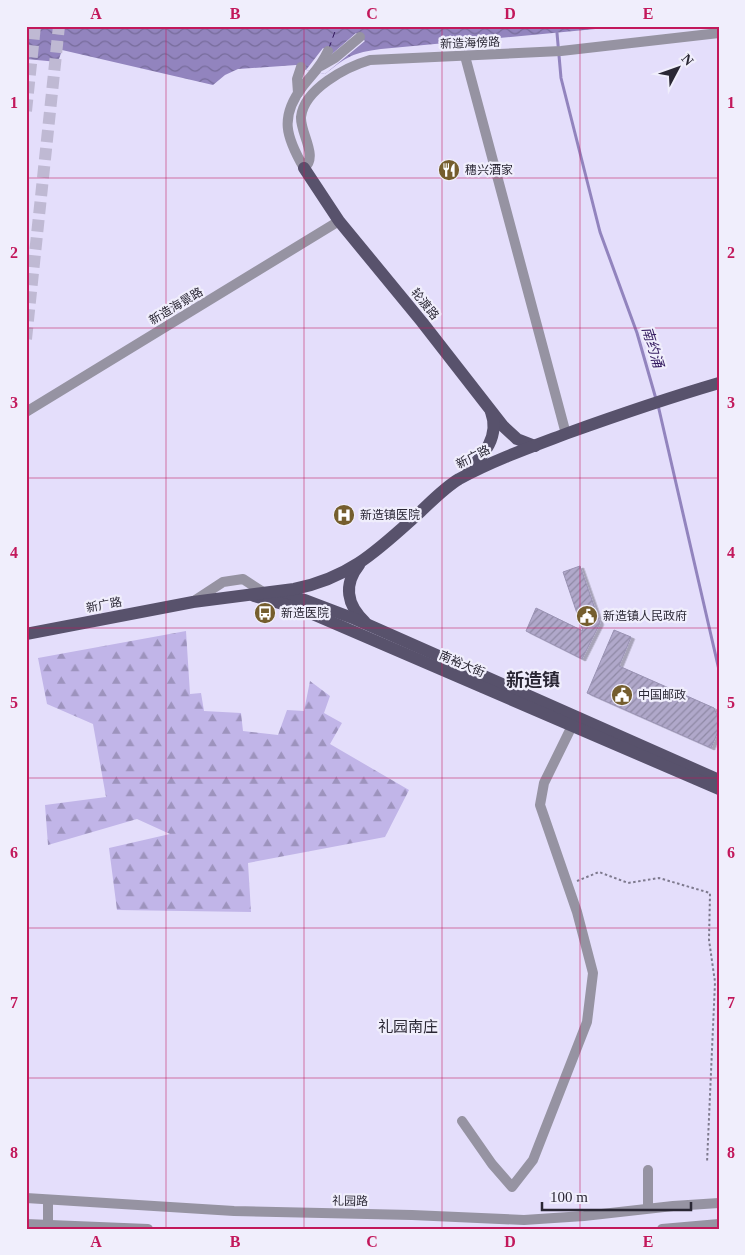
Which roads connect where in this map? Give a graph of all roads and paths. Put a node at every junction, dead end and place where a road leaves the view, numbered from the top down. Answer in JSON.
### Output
{"nodes":[{"id":1,"x":719,"y":33,"type":"edge"},
{"id":2,"x":360,"y":37,"type":"dead end"},
{"id":3,"x":328,"y":51,"type":"dead end"},
{"id":4,"x":465,"y":56,"type":"junction"},
{"id":5,"x":321,"y":66,"type":"junction"},
{"id":6,"x":300,"y":67,"type":"dead end"},
{"id":7,"x":298,"y":93,"type":"junction"},
{"id":8,"x":304,"y":168,"type":"junction"},
{"id":9,"x":339,"y":221,"type":"junction"},
{"id":10,"x":719,"y":383,"type":"edge"},
{"id":11,"x":486,"y":403,"type":"junction"},
{"id":12,"x":26,"y":412,"type":"edge"},
{"id":13,"x":566,"y":434,"type":"junction"},
{"id":14,"x":535,"y":446,"type":"junction"},
{"id":15,"x":460,"y":479,"type":"junction"},
{"id":16,"x":362,"y":561,"type":"junction"},
{"id":17,"x":264,"y":592,"type":"junction"},
{"id":18,"x":246,"y":594,"type":"junction"},
{"id":19,"x":193,"y":602,"type":"junction"},
{"id":20,"x":368,"y":625,"type":"junction"},
{"id":21,"x":26,"y":634,"type":"edge"},
{"id":22,"x":572,"y":726,"type":"junction"},
{"id":23,"x":719,"y":780,"type":"edge"},
{"id":24,"x":719,"y":789,"type":"edge"},
{"id":25,"x":568,"y":885,"type":"junction"},
{"id":26,"x":462,"y":1121,"type":"dead end"},
{"id":27,"x":707,"y":1163,"type":"dead end"},
{"id":28,"x":648,"y":1170,"type":"dead end"},
{"id":29,"x":26,"y":1198,"type":"edge"},
{"id":30,"x":48,"y":1200,"type":"junction"},
{"id":31,"x":719,"y":1203,"type":"edge"},
{"id":32,"x":648,"y":1208,"type":"junction"},
{"id":33,"x":26,"y":1224,"type":"edge"},
{"id":34,"x":719,"y":1224,"type":"edge"},
{"id":35,"x":48,"y":1226,"type":"junction"},
{"id":36,"x":148,"y":1229,"type":"edge"},
{"id":37,"x":662,"y":1229,"type":"edge"}],
"edges":[{"from":1,"to":4,"type":"street","name":"新造海傍路"},
{"from":2,"to":5,"type":"street"},
{"from":3,"to":5,"type":"street"},
{"from":4,"to":8,"type":"street","name":"新造海傍路"},
{"from":4,"to":13,"type":"street"},
{"from":5,"to":7,"type":"street"},
{"from":6,"to":7,"type":"street"},
{"from":7,"to":8,"type":"street"},
{"from":8,"to":9,"type":"main road","name":"轮渡路"},
{"from":9,"to":11,"type":"main road","name":"轮渡路"},
{"from":9,"to":12,"type":"street","name":"新造海景路"},
{"from":10,"to":13,"type":"main road","name":"新广路"},
{"from":11,"to":14,"type":"main road","name":"轮渡路"},
{"from":11,"to":15,"type":"main road"},
{"from":13,"to":14,"type":"main road","name":"新广路"},
{"from":14,"to":15,"type":"main road","name":"新广路"},
{"from":15,"to":16,"type":"main road","name":"新广路"},
{"from":16,"to":17,"type":"main road","name":"新广路"},
{"from":16,"to":20,"type":"main road"},
{"from":17,"to":18,"type":"main road","name":"新广路"},
{"from":17,"to":19,"type":"street"},
{"from":17,"to":20,"type":"main road","name":"南裕大街"},
{"from":18,"to":19,"type":"main road","name":"新广路"},
{"from":18,"to":22,"type":"main road","name":"南裕大街"},
{"from":19,"to":21,"type":"main road","name":"新广路"},
{"from":20,"to":23,"type":"main road","name":"南裕大街"},
{"from":22,"to":24,"type":"main road","name":"南裕大街"},
{"from":22,"to":25,"type":"street"},
{"from":25,"to":26,"type":"street"},
{"from":25,"to":27,"type":"path"},
{"from":28,"to":32,"type":"street"},
{"from":29,"to":30,"type":"street","name":"礼园路"},
{"from":30,"to":32,"type":"street","name":"礼园路"},
{"from":30,"to":35,"type":"street"},
{"from":31,"to":32,"type":"street","name":"礼园路"},
{"from":33,"to":35,"type":"street"},
{"from":34,"to":37,"type":"street"},
{"from":35,"to":36,"type":"street"}]}
